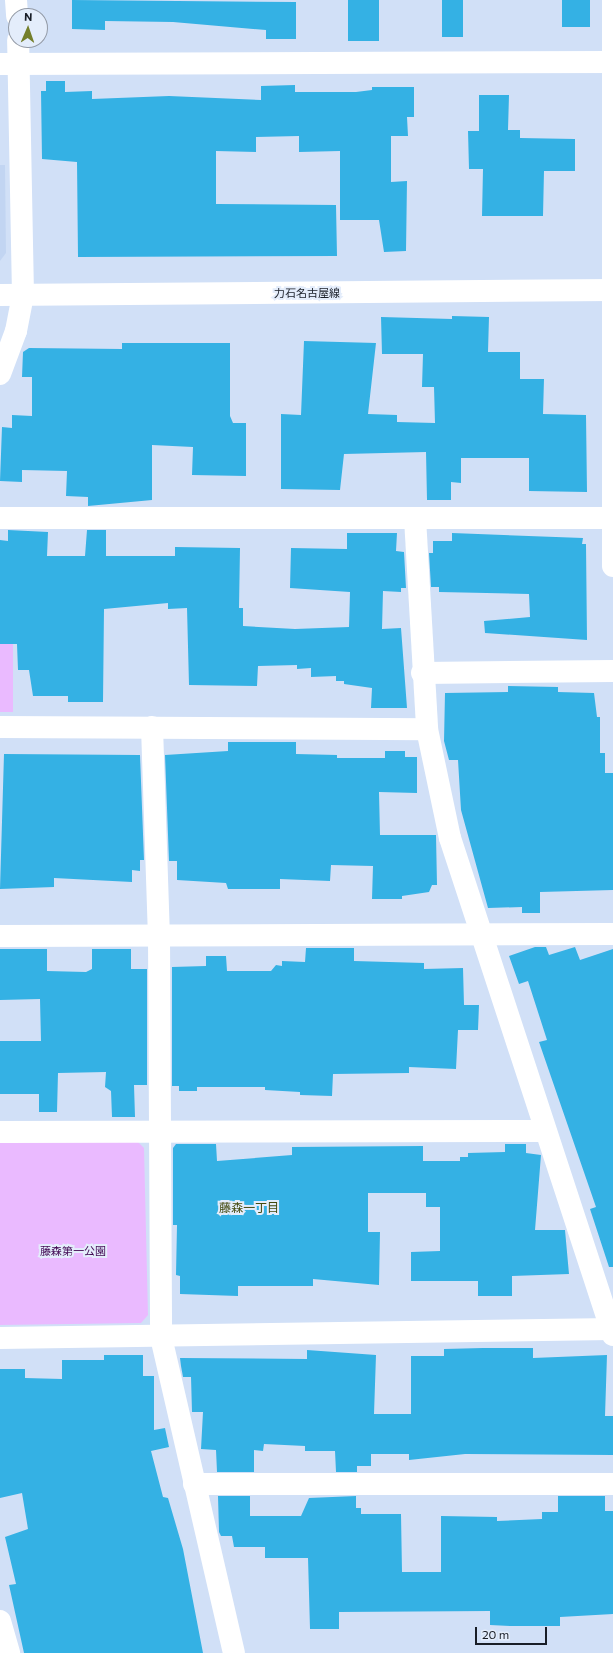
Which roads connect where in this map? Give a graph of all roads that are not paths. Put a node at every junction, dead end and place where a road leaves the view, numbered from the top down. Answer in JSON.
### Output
{"nodes":[{"id":1,"x":613,"y":0,"type":"edge"},
{"id":2,"x":15,"y":48,"type":"edge"},
{"id":3,"x":612,"y":62,"type":"edge"},
{"id":4,"x":9,"y":64,"type":"edge"},
{"id":5,"x":613,"y":290,"type":"edge"},
{"id":6,"x":0,"y":295,"type":"edge"},
{"id":7,"x":23,"y":295,"type":"junction"},
{"id":8,"x":0,"y":374,"type":"edge"},
{"id":9,"x":0,"y":518,"type":"edge"},
{"id":10,"x":415,"y":518,"type":"junction"},
{"id":11,"x":612,"y":518,"type":"edge"},
{"id":12,"x":613,"y":566,"type":"edge"},
{"id":13,"x":613,"y":671,"type":"edge"},
{"id":14,"x":422,"y":673,"type":"junction"},
{"id":15,"x":0,"y":727,"type":"edge"},
{"id":16,"x":152,"y":727,"type":"junction"},
{"id":17,"x":427,"y":729,"type":"junction"},
{"id":18,"x":479,"y":934,"type":"junction"},
{"id":19,"x":613,"y":934,"type":"edge"},
{"id":20,"x":0,"y":936,"type":"edge"},
{"id":21,"x":158,"y":936,"type":"junction"},
{"id":22,"x":545,"y":1130,"type":"junction"},
{"id":23,"x":0,"y":1132,"type":"edge"},
{"id":24,"x":158,"y":1134,"type":"junction"},
{"id":25,"x":613,"y":1331,"type":"edge"},
{"id":26,"x":161,"y":1337,"type":"junction"},
{"id":27,"x":0,"y":1338,"type":"edge"},
{"id":28,"x":194,"y":1484,"type":"junction"},
{"id":29,"x":613,"y":1484,"type":"edge"},
{"id":30,"x":0,"y":1621,"type":"edge"},
{"id":31,"x":9,"y":1653,"type":"edge"},
{"id":32,"x":234,"y":1653,"type":"edge"}],
"edges":[{"from":1,"to":3,"type":"street"},
{"from":2,"to":4,"type":"street"},
{"from":3,"to":4,"type":"street"},
{"from":3,"to":5,"type":"street"},
{"from":4,"to":7,"type":"street"},
{"from":5,"to":7,"type":"street","name":"力石名古屋線"},
{"from":5,"to":11,"type":"street"},
{"from":6,"to":7,"type":"street","name":"力石名古屋線"},
{"from":7,"to":8,"type":"street"},
{"from":9,"to":10,"type":"street"},
{"from":10,"to":11,"type":"street"},
{"from":10,"to":14,"type":"street"},
{"from":11,"to":12,"type":"street"},
{"from":13,"to":14,"type":"street"},
{"from":14,"to":17,"type":"street"},
{"from":15,"to":16,"type":"street"},
{"from":16,"to":17,"type":"street"},
{"from":16,"to":21,"type":"street"},
{"from":17,"to":18,"type":"street"},
{"from":18,"to":19,"type":"street"},
{"from":18,"to":21,"type":"street"},
{"from":18,"to":22,"type":"street"},
{"from":20,"to":21,"type":"street"},
{"from":21,"to":24,"type":"street"},
{"from":22,"to":24,"type":"street"},
{"from":22,"to":25,"type":"street"},
{"from":23,"to":24,"type":"street"},
{"from":24,"to":26,"type":"street"},
{"from":25,"to":26,"type":"street"},
{"from":26,"to":27,"type":"street"},
{"from":26,"to":28,"type":"street"},
{"from":28,"to":29,"type":"street"},
{"from":28,"to":32,"type":"street"},
{"from":30,"to":31,"type":"street"}]}
